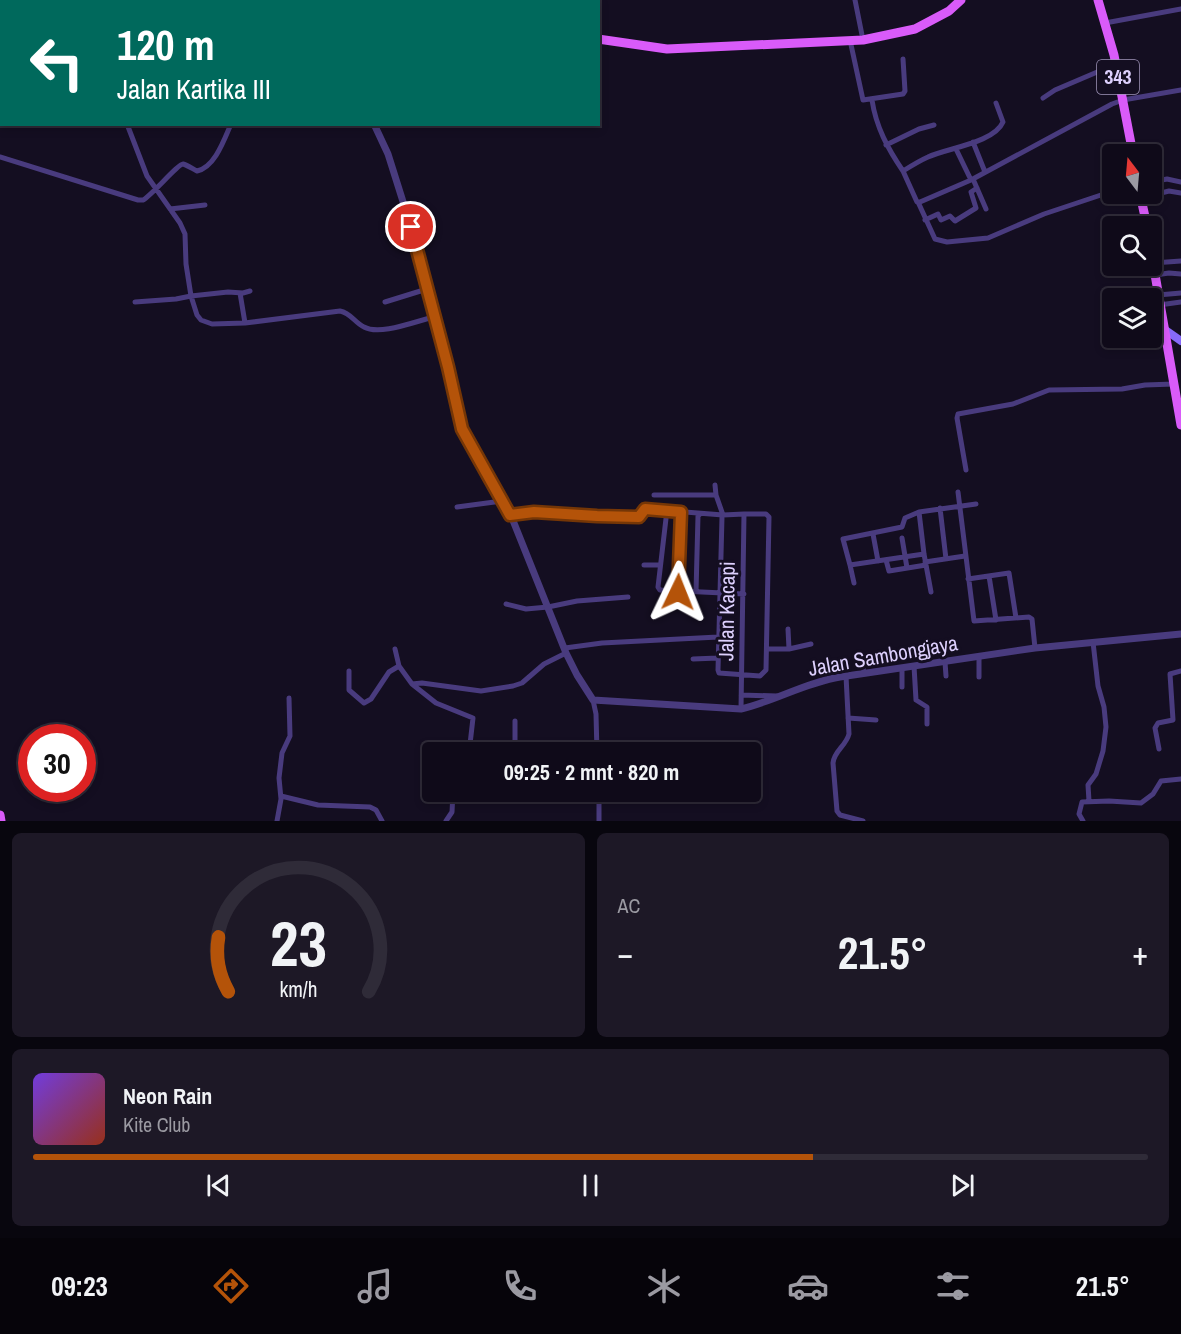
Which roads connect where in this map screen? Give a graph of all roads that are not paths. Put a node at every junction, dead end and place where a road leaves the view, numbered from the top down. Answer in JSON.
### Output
{"nodes":[{"id":1,"x":855,"y":0,"type":"edge"},
{"id":2,"x":961,"y":0,"type":"edge"},
{"id":3,"x":1098,"y":0,"type":"edge"},
{"id":4,"x":1181,"y":9,"type":"edge"},
{"id":5,"x":1105,"y":23,"type":"junction"},
{"id":6,"x":600,"y":39,"type":"edge"},
{"id":7,"x":850,"y":40,"type":"junction"},
{"id":8,"x":863,"y":40,"type":"junction"},
{"id":9,"x":903,"y":58,"type":"dead end"},
{"id":10,"x":1116,"y":64,"type":"junction"},
{"id":11,"x":1181,"y":90,"type":"edge"},
{"id":12,"x":1043,"y":98,"type":"dead end"},
{"id":13,"x":872,"y":100,"type":"junction"},
{"id":14,"x":1124,"y":100,"type":"junction"},
{"id":15,"x":996,"y":103,"type":"dead end"},
{"id":16,"x":934,"y":125,"type":"dead end"},
{"id":17,"x":128,"y":126,"type":"edge"},
{"id":18,"x":230,"y":126,"type":"edge"},
{"id":19,"x":375,"y":126,"type":"edge"},
{"id":20,"x":973,"y":142,"type":"junction"},
{"id":21,"x":1131,"y":144,"type":"edge"},
{"id":22,"x":886,"y":145,"type":"junction"},
{"id":23,"x":956,"y":149,"type":"junction"},
{"id":24,"x":0,"y":157,"type":"edge"},
{"id":25,"x":903,"y":171,"type":"junction"},
{"id":26,"x":985,"y":172,"type":"junction"},
{"id":27,"x":972,"y":179,"type":"junction"},
{"id":28,"x":1162,"y":180,"type":"edge"},
{"id":29,"x":1181,"y":182,"type":"edge"},
{"id":30,"x":155,"y":188,"type":"junction"},
{"id":31,"x":977,"y":188,"type":"junction"},
{"id":32,"x":1162,"y":192,"type":"edge"},
{"id":33,"x":1181,"y":193,"type":"edge"},
{"id":34,"x":1102,"y":194,"type":"edge"},
{"id":35,"x":918,"y":202,"type":"junction"},
{"id":36,"x":205,"y":205,"type":"dead end"},
{"id":37,"x":170,"y":209,"type":"junction"},
{"id":38,"x":986,"y":209,"type":"dead end"},
{"id":39,"x":925,"y":220,"type":"junction"},
{"id":40,"x":1162,"y":260,"type":"edge"},
{"id":41,"x":1181,"y":261,"type":"edge"},
{"id":42,"x":1162,"y":274,"type":"edge"},
{"id":43,"x":1181,"y":274,"type":"edge"},
{"id":44,"x":427,"y":289,"type":"junction"},
{"id":45,"x":250,"y":291,"type":"dead end"},
{"id":46,"x":240,"y":293,"type":"junction"},
{"id":47,"x":1181,"y":293,"type":"edge"},
{"id":48,"x":1162,"y":295,"type":"edge"},
{"id":49,"x":191,"y":296,"type":"junction"},
{"id":50,"x":135,"y":302,"type":"dead end"},
{"id":51,"x":385,"y":302,"type":"dead end"},
{"id":52,"x":1181,"y":302,"type":"edge"},
{"id":53,"x":1162,"y":305,"type":"edge"},
{"id":54,"x":434,"y":317,"type":"junction"},
{"id":55,"x":245,"y":323,"type":"junction"},
{"id":56,"x":1162,"y":323,"type":"edge"},
{"id":57,"x":1164,"y":329,"type":"junction"},
{"id":58,"x":1181,"y":341,"type":"edge"},
{"id":59,"x":1174,"y":384,"type":"junction"},
{"id":60,"x":1181,"y":425,"type":"edge"},
{"id":61,"x":966,"y":470,"type":"dead end"},
{"id":62,"x":715,"y":485,"type":"dead end"},
{"id":63,"x":958,"y":492,"type":"dead end"},
{"id":64,"x":654,"y":495,"type":"dead end"},
{"id":65,"x":716,"y":495,"type":"junction"},
{"id":66,"x":502,"y":501,"type":"junction"},
{"id":67,"x":976,"y":504,"type":"dead end"},
{"id":68,"x":960,"y":505,"type":"junction"},
{"id":69,"x":457,"y":507,"type":"dead end"},
{"id":70,"x":940,"y":508,"type":"junction"},
{"id":71,"x":667,"y":510,"type":"junction"},
{"id":72,"x":681,"y":512,"type":"junction"},
{"id":73,"x":920,"y":512,"type":"junction"},
{"id":74,"x":700,"y":514,"type":"junction"},
{"id":75,"x":744,"y":514,"type":"junction"},
{"id":76,"x":510,"y":515,"type":"junction"},
{"id":77,"x":723,"y":515,"type":"junction"},
{"id":78,"x":873,"y":534,"type":"junction"},
{"id":79,"x":902,"y":538,"type":"dead end"},
{"id":80,"x":924,"y":554,"type":"junction"},
{"id":81,"x":965,"y":556,"type":"junction"},
{"id":82,"x":905,"y":557,"type":"junction"},
{"id":83,"x":946,"y":559,"type":"junction"},
{"id":84,"x":886,"y":560,"type":"junction"},
{"id":85,"x":878,"y":561,"type":"junction"},
{"id":86,"x":870,"y":562,"type":"junction"},
{"id":87,"x":926,"y":563,"type":"junction"},
{"id":88,"x":644,"y":565,"type":"dead end"},
{"id":89,"x":660,"y":565,"type":"junction"},
{"id":90,"x":850,"y":565,"type":"junction"},
{"id":91,"x":907,"y":568,"type":"junction"},
{"id":92,"x":871,"y":570,"type":"dead end"},
{"id":93,"x":989,"y":576,"type":"junction"},
{"id":94,"x":968,"y":579,"type":"junction"},
{"id":95,"x":854,"y":583,"type":"dead end"},
{"id":96,"x":678,"y":592,"type":"junction"},
{"id":97,"x":696,"y":592,"type":"junction"},
{"id":98,"x":932,"y":592,"type":"dead end"},
{"id":99,"x":720,"y":594,"type":"junction"},
{"id":100,"x":744,"y":594,"type":"junction"},
{"id":101,"x":628,"y":597,"type":"dead end"},
{"id":102,"x":506,"y":604,"type":"dead end"},
{"id":103,"x":548,"y":608,"type":"junction"},
{"id":104,"x":1016,"y":618,"type":"junction"},
{"id":105,"x":996,"y":620,"type":"junction"},
{"id":106,"x":788,"y":629,"type":"dead end"},
{"id":107,"x":1181,"y":634,"type":"edge"},
{"id":108,"x":718,"y":637,"type":"junction"},
{"id":109,"x":1093,"y":642,"type":"junction"},
{"id":110,"x":811,"y":644,"type":"dead end"},
{"id":111,"x":1035,"y":648,"type":"junction"},
{"id":112,"x":395,"y":649,"type":"dead end"},
{"id":113,"x":767,"y":649,"type":"junction"},
{"id":114,"x":789,"y":649,"type":"junction"},
{"id":115,"x":566,"y":651,"type":"junction"},
{"id":116,"x":860,"y":653,"type":"dead end"},
{"id":117,"x":980,"y":657,"type":"junction"},
{"id":118,"x":717,"y":658,"type":"junction"},
{"id":119,"x":693,"y":659,"type":"dead end"},
{"id":120,"x":945,"y":662,"type":"junction"},
{"id":121,"x":399,"y":666,"type":"junction"},
{"id":122,"x":914,"y":666,"type":"junction"},
{"id":123,"x":902,"y":668,"type":"junction"},
{"id":124,"x":349,"y":671,"type":"dead end"},
{"id":125,"x":1181,"y":671,"type":"edge"},
{"id":126,"x":864,"y":673,"type":"junction"},
{"id":127,"x":742,"y":676,"type":"junction"},
{"id":128,"x":846,"y":676,"type":"junction"},
{"id":129,"x":946,"y":676,"type":"dead end"},
{"id":130,"x":980,"y":677,"type":"dead end"},
{"id":131,"x":412,"y":684,"type":"junction"},
{"id":132,"x":902,"y":687,"type":"dead end"},
{"id":133,"x":741,"y":694,"type":"junction"},
{"id":134,"x":777,"y":696,"type":"junction"},
{"id":135,"x":289,"y":698,"type":"dead end"},
{"id":136,"x":593,"y":700,"type":"junction"},
{"id":137,"x":741,"y":709,"type":"junction"},
{"id":138,"x":848,"y":718,"type":"junction"},
{"id":139,"x":876,"y":720,"type":"dead end"},
{"id":140,"x":515,"y":721,"type":"dead end"},
{"id":141,"x":927,"y":724,"type":"dead end"},
{"id":142,"x":471,"y":742,"type":"edge"},
{"id":143,"x":514,"y":742,"type":"edge"},
{"id":144,"x":597,"y":742,"type":"edge"},
{"id":145,"x":1159,"y":749,"type":"dead end"},
{"id":146,"x":1181,"y":779,"type":"edge"},
{"id":147,"x":281,"y":796,"type":"junction"},
{"id":148,"x":1089,"y":801,"type":"junction"},
{"id":149,"x":452,"y":802,"type":"edge"},
{"id":150,"x":599,"y":802,"type":"edge"},
{"id":151,"x":0,"y":815,"type":"edge"},
{"id":152,"x":1,"y":821,"type":"edge"},
{"id":153,"x":277,"y":821,"type":"edge"},
{"id":154,"x":382,"y":821,"type":"edge"},
{"id":155,"x":446,"y":821,"type":"edge"},
{"id":156,"x":599,"y":821,"type":"edge"},
{"id":157,"x":863,"y":821,"type":"edge"},
{"id":158,"x":1083,"y":821,"type":"edge"}],
"edges":[{"from":1,"to":8,"type":"street"},
{"from":2,"to":8,"type":"main road"},
{"from":3,"to":5,"type":"main road","number":"343"},
{"from":4,"to":5,"type":"street"},
{"from":5,"to":10,"type":"main road","number":"343"},
{"from":6,"to":7,"type":"main road"},
{"from":7,"to":8,"type":"main road"},
{"from":7,"to":13,"type":"street"},
{"from":9,"to":13,"type":"street"},
{"from":10,"to":12,"type":"street"},
{"from":10,"to":14,"type":"main road","number":"343"},
{"from":11,"to":14,"type":"street"},
{"from":13,"to":22,"type":"street"},
{"from":14,"to":21,"type":"main road","number":"343"},
{"from":14,"to":26,"type":"street"},
{"from":15,"to":20,"type":"street"},
{"from":16,"to":22,"type":"street"},
{"from":17,"to":30,"type":"street"},
{"from":18,"to":30,"type":"street"},
{"from":19,"to":44,"type":"street"},
{"from":20,"to":23,"type":"street"},
{"from":20,"to":26,"type":"street"},
{"from":22,"to":25,"type":"street"},
{"from":23,"to":25,"type":"street"},
{"from":23,"to":27,"type":"street"},
{"from":24,"to":30,"type":"street"},
{"from":25,"to":35,"type":"street"},
{"from":26,"to":27,"type":"street"},
{"from":27,"to":31,"type":"street"},
{"from":27,"to":35,"type":"street"},
{"from":28,"to":29,"type":"street"},
{"from":30,"to":37,"type":"street"},
{"from":31,"to":38,"type":"street"},
{"from":31,"to":39,"type":"street"},
{"from":32,"to":33,"type":"street"},
{"from":34,"to":39,"type":"street"},
{"from":35,"to":39,"type":"street"},
{"from":36,"to":37,"type":"street"},
{"from":37,"to":49,"type":"street"},
{"from":40,"to":41,"type":"street"},
{"from":42,"to":43,"type":"street"},
{"from":44,"to":51,"type":"street"},
{"from":44,"to":54,"type":"street"},
{"from":45,"to":46,"type":"street"},
{"from":46,"to":49,"type":"street"},
{"from":46,"to":55,"type":"street"},
{"from":47,"to":48,"type":"street"},
{"from":49,"to":50,"type":"street"},
{"from":49,"to":55,"type":"street"},
{"from":52,"to":53,"type":"street"},
{"from":54,"to":55,"type":"street"},
{"from":54,"to":66,"type":"street"},
{"from":56,"to":57,"type":"main road"},
{"from":57,"to":58,"type":"main road"},
{"from":57,"to":59,"type":"main road"},
{"from":59,"to":60,"type":"main road"},
{"from":59,"to":61,"type":"street"},
{"from":62,"to":65,"type":"street"},
{"from":63,"to":68,"type":"street"},
{"from":64,"to":65,"type":"street"},
{"from":65,"to":77,"type":"street"},
{"from":66,"to":69,"type":"street"},
{"from":66,"to":76,"type":"street"},
{"from":67,"to":68,"type":"street"},
{"from":68,"to":70,"type":"street"},
{"from":68,"to":81,"type":"street"},
{"from":70,"to":73,"type":"street"},
{"from":70,"to":83,"type":"street"},
{"from":71,"to":72,"type":"street"},
{"from":71,"to":76,"type":"street"},
{"from":71,"to":89,"type":"street"},
{"from":72,"to":74,"type":"street"},
{"from":72,"to":96,"type":"street"},
{"from":73,"to":78,"type":"street"},
{"from":73,"to":80,"type":"street"},
{"from":74,"to":77,"type":"street"},
{"from":74,"to":97,"type":"street"},
{"from":75,"to":77,"type":"street"},
{"from":75,"to":100,"type":"street","name":"Jalan Kacapi"},
{"from":75,"to":113,"type":"street"},
{"from":76,"to":103,"type":"street"},
{"from":77,"to":99,"type":"street"},
{"from":78,"to":85,"type":"street"},
{"from":78,"to":90,"type":"street"},
{"from":79,"to":82,"type":"street"},
{"from":80,"to":82,"type":"street"},
{"from":80,"to":87,"type":"street"},
{"from":81,"to":83,"type":"street"},
{"from":81,"to":94,"type":"street"},
{"from":82,"to":84,"type":"street"},
{"from":82,"to":91,"type":"street"},
{"from":83,"to":87,"type":"street"},
{"from":84,"to":85,"type":"street"},
{"from":84,"to":91,"type":"street"},
{"from":85,"to":86,"type":"street"},
{"from":86,"to":90,"type":"street"},
{"from":86,"to":92,"type":"street"},
{"from":87,"to":91,"type":"street"},
{"from":87,"to":98,"type":"street"},
{"from":88,"to":89,"type":"street"},
{"from":89,"to":96,"type":"street"},
{"from":90,"to":95,"type":"street"},
{"from":93,"to":94,"type":"street"},
{"from":93,"to":104,"type":"street"},
{"from":93,"to":105,"type":"street"},
{"from":94,"to":105,"type":"street"},
{"from":96,"to":97,"type":"street"},
{"from":97,"to":99,"type":"street"},
{"from":99,"to":100,"type":"street"},
{"from":99,"to":108,"type":"street"},
{"from":100,"to":127,"type":"street","name":"Jalan Kacapi"},
{"from":101,"to":103,"type":"street"},
{"from":102,"to":103,"type":"street"},
{"from":103,"to":115,"type":"street"},
{"from":104,"to":105,"type":"street"},
{"from":104,"to":111,"type":"street"},
{"from":106,"to":114,"type":"street"},
{"from":107,"to":109,"type":"street","name":"Jalan Sambongjaya"},
{"from":108,"to":115,"type":"street"},
{"from":108,"to":118,"type":"street"},
{"from":109,"to":111,"type":"street","name":"Jalan Sambongjaya"},
{"from":109,"to":148,"type":"street"},
{"from":110,"to":114,"type":"street"},
{"from":111,"to":117,"type":"street","name":"Jalan Sambongjaya"},
{"from":112,"to":121,"type":"street"},
{"from":113,"to":114,"type":"street"},
{"from":113,"to":127,"type":"street"},
{"from":115,"to":131,"type":"street"},
{"from":115,"to":136,"type":"street"},
{"from":116,"to":126,"type":"street"},
{"from":117,"to":120,"type":"street","name":"Jalan Sambongjaya"},
{"from":117,"to":130,"type":"street"},
{"from":118,"to":119,"type":"street"},
{"from":118,"to":127,"type":"street"},
{"from":120,"to":122,"type":"street","name":"Jalan Sambongjaya"},
{"from":120,"to":129,"type":"street"},
{"from":121,"to":124,"type":"street"},
{"from":121,"to":131,"type":"street"},
{"from":122,"to":123,"type":"street","name":"Jalan Sambongjaya"},
{"from":122,"to":141,"type":"street"},
{"from":123,"to":126,"type":"street","name":"Jalan Sambongjaya"},
{"from":123,"to":132,"type":"street"},
{"from":125,"to":145,"type":"street"},
{"from":126,"to":128,"type":"street","name":"Jalan Sambongjaya"},
{"from":127,"to":133,"type":"street","name":"Jalan Kacapi"},
{"from":128,"to":134,"type":"street","name":"Jalan Sambongjaya"},
{"from":128,"to":138,"type":"street"},
{"from":131,"to":142,"type":"street"},
{"from":133,"to":134,"type":"street"},
{"from":133,"to":137,"type":"street","name":"Jalan Kacapi"},
{"from":134,"to":137,"type":"street","name":"Jalan Sambongjaya"},
{"from":135,"to":147,"type":"street"},
{"from":136,"to":137,"type":"street","name":"Jalan Sambongjaya"},
{"from":136,"to":144,"type":"street"},
{"from":138,"to":139,"type":"street"},
{"from":138,"to":157,"type":"street"},
{"from":140,"to":143,"type":"street"},
{"from":146,"to":148,"type":"street"},
{"from":147,"to":153,"type":"street"},
{"from":147,"to":154,"type":"street"},
{"from":148,"to":158,"type":"street"},
{"from":149,"to":155,"type":"street"},
{"from":150,"to":156,"type":"street"},
{"from":151,"to":152,"type":"main road"}]}
